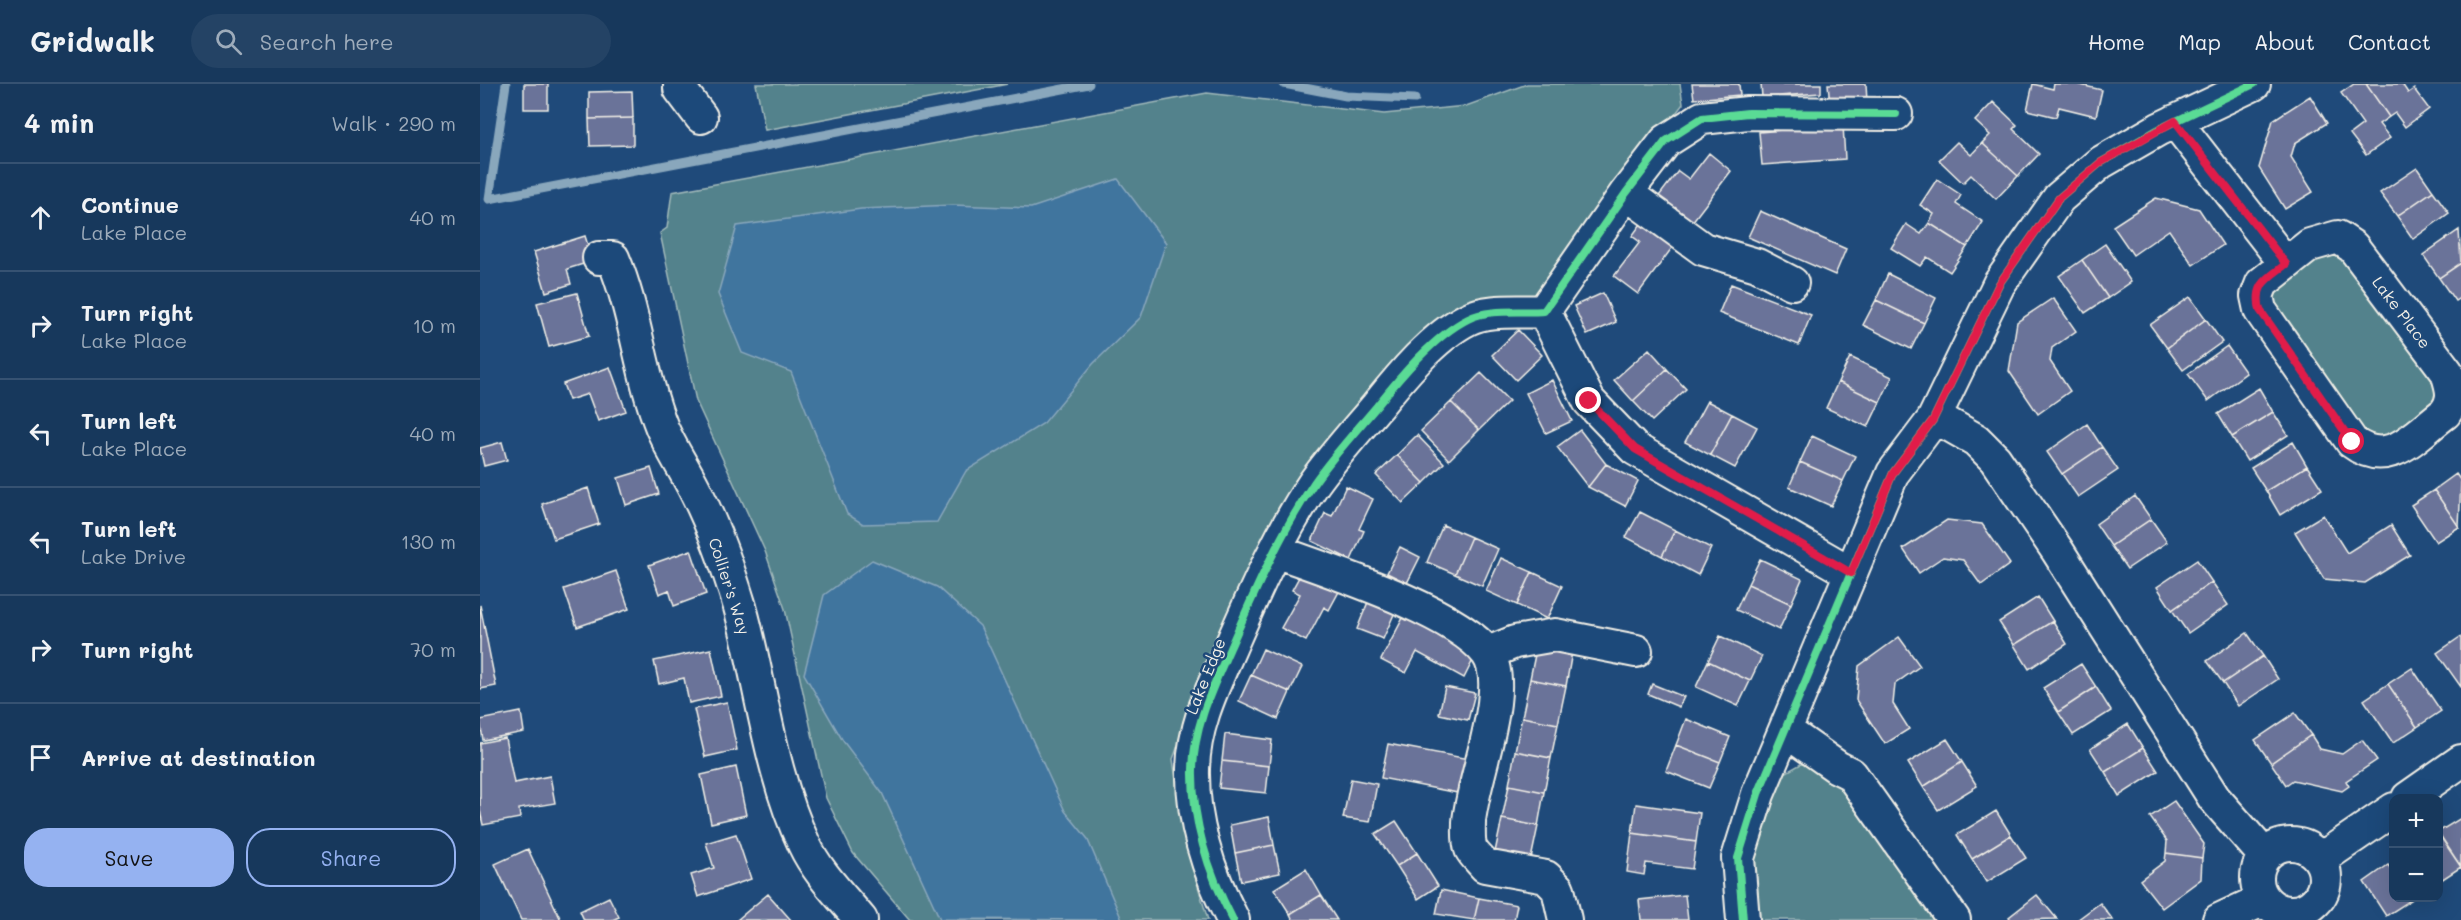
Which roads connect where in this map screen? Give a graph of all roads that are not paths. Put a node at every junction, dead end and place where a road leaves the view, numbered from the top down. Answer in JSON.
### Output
{"nodes":[{"id":1,"x":680,"y":84,"type":"edge"},
{"id":2,"x":2254,"y":84,"type":"edge"},
{"id":3,"x":1896,"y":114,"type":"dead end"},
{"id":4,"x":701,"y":117,"type":"dead end"},
{"id":5,"x":2175,"y":121,"type":"junction"},
{"id":6,"x":1626,"y":193,"type":"junction"},
{"id":7,"x":599,"y":258,"type":"dead end"},
{"id":8,"x":2286,"y":264,"type":"junction"},
{"id":9,"x":1792,"y":283,"type":"dead end"},
{"id":10,"x":1544,"y":311,"type":"junction"},
{"id":11,"x":1933,"y":420,"type":"junction"},
{"id":12,"x":1275,"y":551,"type":"junction"},
{"id":13,"x":1845,"y":586,"type":"junction"},
{"id":14,"x":1636,"y":651,"type":"dead end"},
{"id":15,"x":1488,"y":653,"type":"junction"},
{"id":16,"x":1786,"y":731,"type":"junction"},
{"id":17,"x":2461,"y":761,"type":"edge"},
{"id":18,"x":2414,"y":794,"type":"edge"},
{"id":19,"x":2389,"y":812,"type":"edge"},
{"id":20,"x":2265,"y":856,"type":"junction"},
{"id":21,"x":2318,"y":857,"type":"junction"},
{"id":22,"x":2264,"y":898,"type":"junction"},
{"id":23,"x":2318,"y":911,"type":"edge"},
{"id":24,"x":861,"y":920,"type":"edge"},
{"id":25,"x":1233,"y":920,"type":"edge"},
{"id":26,"x":1565,"y":920,"type":"edge"},
{"id":27,"x":1743,"y":920,"type":"edge"},
{"id":28,"x":1954,"y":920,"type":"edge"},
{"id":29,"x":2219,"y":920,"type":"edge"}],
"edges":[{"from":1,"to":4,"type":"street"},
{"from":2,"to":5,"type":"street"},
{"from":3,"to":6,"type":"street"},
{"from":5,"to":8,"type":"street"},
{"from":5,"to":11,"type":"street"},
{"from":6,"to":9,"type":"street"},
{"from":6,"to":10,"type":"street"},
{"from":7,"to":24,"type":"street","name":"Collier's Way"},
{"from":8,"to":8,"type":"street","name":"Lake Place"},
{"from":10,"to":12,"type":"street","name":"Lake Edge"},
{"from":10,"to":13,"type":"street"},
{"from":11,"to":13,"type":"street"},
{"from":11,"to":20,"type":"street"},
{"from":12,"to":15,"type":"street"},
{"from":12,"to":25,"type":"street","name":"Lake Edge"},
{"from":13,"to":16,"type":"street"},
{"from":14,"to":15,"type":"street"},
{"from":15,"to":26,"type":"street"},
{"from":16,"to":27,"type":"street"},
{"from":16,"to":28,"type":"street"},
{"from":17,"to":18,"type":"street"},
{"from":19,"to":21,"type":"street"},
{"from":20,"to":21,"type":"street"},
{"from":20,"to":22,"type":"street"},
{"from":21,"to":23,"type":"street"},
{"from":22,"to":23,"type":"street"},
{"from":22,"to":29,"type":"street"}]}
